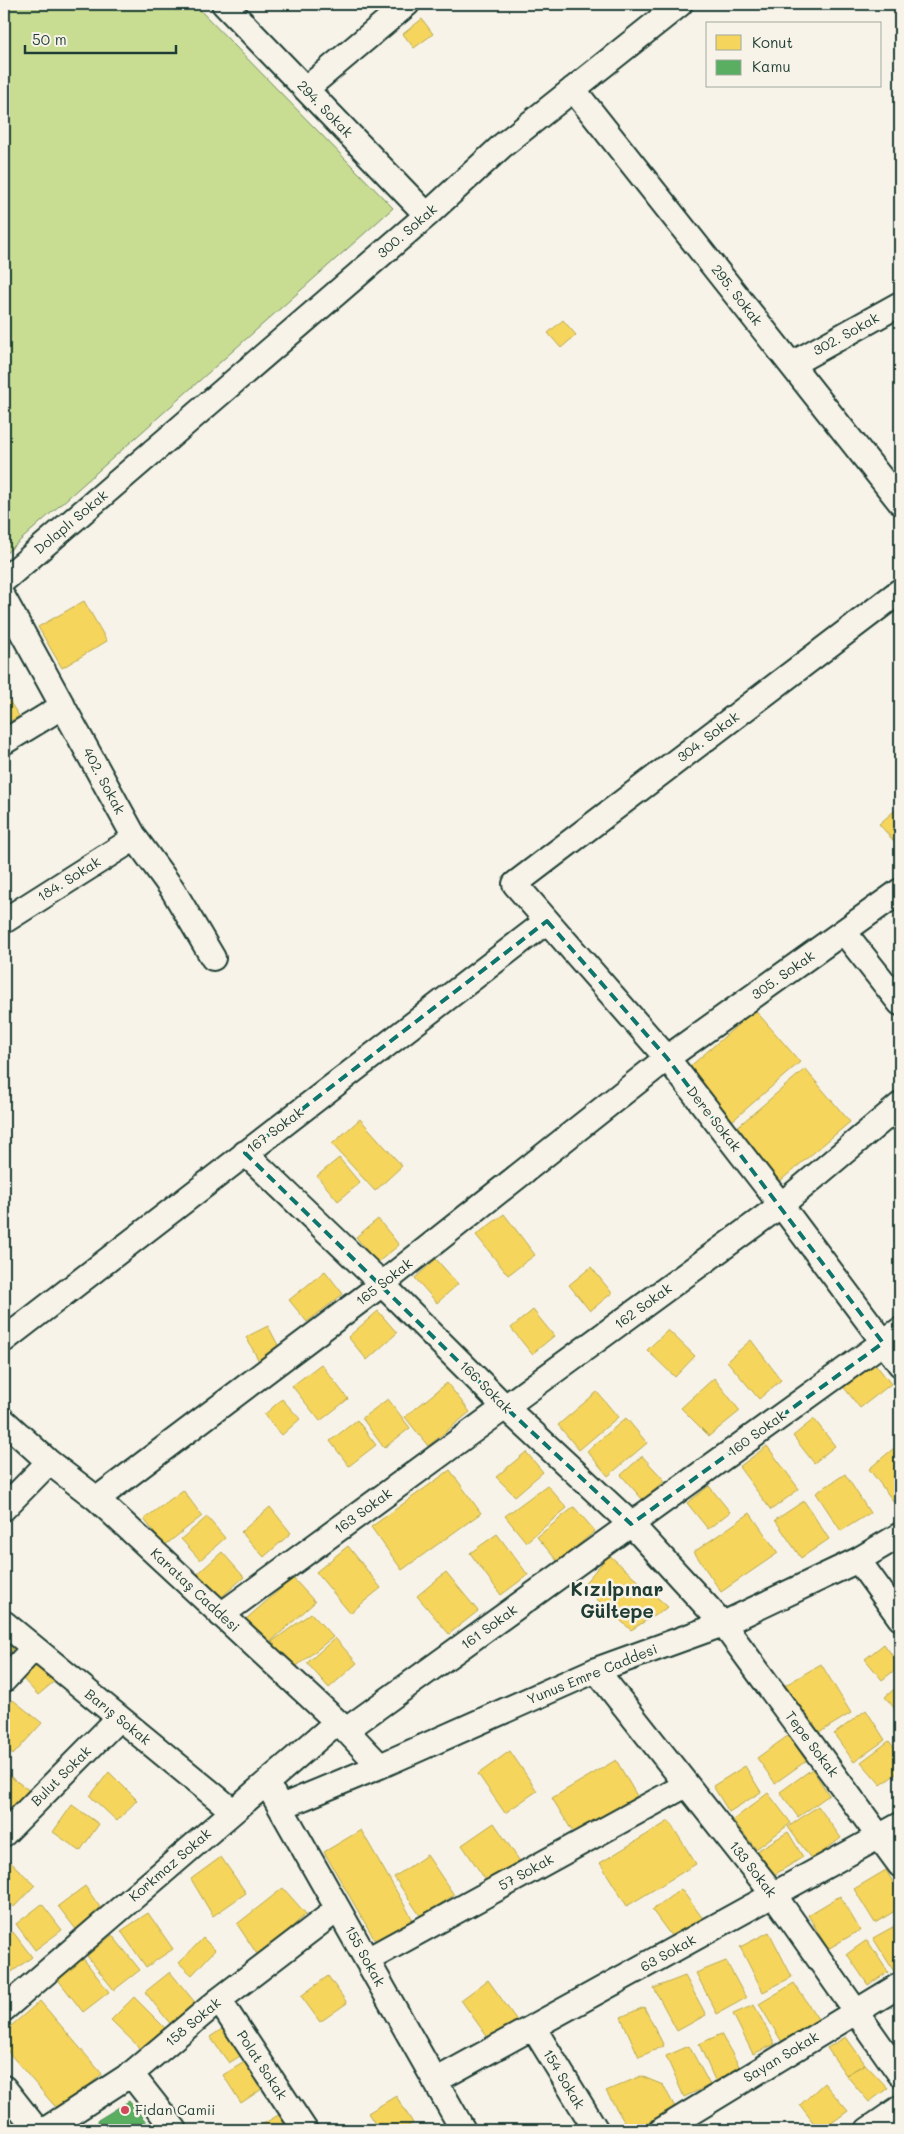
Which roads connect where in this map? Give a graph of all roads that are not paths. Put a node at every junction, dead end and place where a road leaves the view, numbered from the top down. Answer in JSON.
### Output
{"nodes":[{"id":1,"x":224,"y":4,"type":"edge"},
{"id":2,"x":407,"y":4,"type":"edge"},
{"id":3,"x":680,"y":4,"type":"edge"},
{"id":4,"x":306,"y":89,"type":"junction"},
{"id":5,"x":573,"y":89,"type":"junction"},
{"id":6,"x":427,"y":215,"type":"junction"},
{"id":7,"x":900,"y":304,"type":"edge"},
{"id":8,"x":792,"y":364,"type":"junction"},
{"id":9,"x":139,"y":464,"type":"joint"},
{"id":10,"x":900,"y":502,"type":"edge"},
{"id":11,"x":4,"y":580,"type":"edge"},
{"id":12,"x":4,"y":599,"type":"edge"},
{"id":13,"x":897,"y":599,"type":"edge"},
{"id":14,"x":63,"y":706,"type":"junction"},
{"id":15,"x":4,"y":742,"type":"edge"},
{"id":16,"x":135,"y":838,"type":"junction"},
{"id":17,"x":515,"y":884,"type":"joint"},
{"id":18,"x":900,"y":891,"type":"edge"},
{"id":19,"x":4,"y":921,"type":"edge"},
{"id":20,"x":547,"y":921,"type":"junction"},
{"id":21,"x":844,"y":932,"type":"junction"},
{"id":22,"x":213,"y":958,"type":"dead end"},
{"id":23,"x":900,"y":1003,"type":"edge"},
{"id":24,"x":667,"y":1058,"type":"junction"},
{"id":25,"x":900,"y":1105,"type":"edge"},
{"id":26,"x":245,"y":1153,"type":"junction"},
{"id":27,"x":781,"y":1206,"type":"junction"},
{"id":28,"x":382,"y":1284,"type":"junction"},
{"id":29,"x":892,"y":1336,"type":"edge"},
{"id":30,"x":4,"y":1340,"type":"edge"},
{"id":31,"x":900,"y":1364,"type":"edge"},
{"id":32,"x":504,"y":1406,"type":"junction"},
{"id":33,"x":4,"y":1421,"type":"edge"},
{"id":34,"x":49,"y":1462,"type":"junction"},
{"id":35,"x":97,"y":1499,"type":"junction"},
{"id":36,"x":4,"y":1508,"type":"edge"},
{"id":37,"x":631,"y":1524,"type":"junction"},
{"id":38,"x":900,"y":1535,"type":"edge"},
{"id":39,"x":858,"y":1560,"type":"junction"},
{"id":40,"x":221,"y":1615,"type":"junction"},
{"id":41,"x":900,"y":1618,"type":"edge"},
{"id":42,"x":4,"y":1623,"type":"edge"},
{"id":43,"x":723,"y":1624,"type":"junction"},
{"id":44,"x":34,"y":1648,"type":"junction"},
{"id":45,"x":596,"y":1670,"type":"junction"},
{"id":46,"x":4,"y":1680,"type":"edge"},
{"id":47,"x":119,"y":1718,"type":"junction"},
{"id":48,"x":342,"y":1726,"type":"junction"},
{"id":49,"x":380,"y":1766,"type":"junction"},
{"id":50,"x":267,"y":1782,"type":"junction"},
{"id":51,"x":686,"y":1785,"type":"junction"},
{"id":52,"x":281,"y":1807,"type":"junction"},
{"id":53,"x":233,"y":1812,"type":"junction"},
{"id":54,"x":890,"y":1831,"type":"edge"},
{"id":55,"x":4,"y":1834,"type":"edge"},
{"id":56,"x":900,"y":1865,"type":"edge"},
{"id":57,"x":774,"y":1895,"type":"junction"},
{"id":58,"x":338,"y":1909,"type":"junction"},
{"id":59,"x":367,"y":1960,"type":"junction"},
{"id":60,"x":900,"y":1985,"type":"edge"},
{"id":61,"x":219,"y":2000,"type":"junction"},
{"id":62,"x":4,"y":2009,"type":"edge"},
{"id":63,"x":856,"y":2012,"type":"junction"},
{"id":64,"x":533,"y":2027,"type":"junction"},
{"id":65,"x":131,"y":2074,"type":"junction"},
{"id":66,"x":900,"y":2074,"type":"edge"},
{"id":67,"x":435,"y":2081,"type":"junction"},
{"id":68,"x":4,"y":2088,"type":"edge"},
{"id":69,"x":900,"y":2108,"type":"edge"},
{"id":70,"x":37,"y":2130,"type":"edge"},
{"id":71,"x":45,"y":2130,"type":"edge"},
{"id":72,"x":175,"y":2130,"type":"edge"},
{"id":73,"x":304,"y":2130,"type":"edge"},
{"id":74,"x":463,"y":2130,"type":"edge"},
{"id":75,"x":596,"y":2130,"type":"edge"},
{"id":76,"x":662,"y":2130,"type":"edge"},
{"id":77,"x":868,"y":2130,"type":"edge"}],
"edges":[{"from":1,"to":4,"type":"street","name":"294. Sokak"},
{"from":2,"to":4,"type":"street"},
{"from":3,"to":5,"type":"street","name":"300. Sokak"},
{"from":4,"to":6,"type":"street","name":"294. Sokak"},
{"from":5,"to":6,"type":"street","name":"300. Sokak"},
{"from":5,"to":8,"type":"street","name":"295. Sokak"},
{"from":6,"to":9,"type":"street","name":"300. Sokak"},
{"from":7,"to":8,"type":"street","name":"302. Sokak"},
{"from":8,"to":10,"type":"street","name":"295. Sokak"},
{"from":9,"to":11,"type":"street","name":"Dolaplı Sokak"},
{"from":12,"to":14,"type":"street","name":"402. Sokak"},
{"from":13,"to":17,"type":"street","name":"304. Sokak"},
{"from":14,"to":15,"type":"street"},
{"from":14,"to":16,"type":"street","name":"402. Sokak"},
{"from":16,"to":19,"type":"street","name":"184. Sokak"},
{"from":16,"to":22,"type":"street","name":"402. Sokak"},
{"from":17,"to":20,"type":"street","name":"Dere Sokak"},
{"from":18,"to":21,"type":"street","name":"305. Sokak"},
{"from":20,"to":24,"type":"street","name":"Dere Sokak"},
{"from":20,"to":26,"type":"street","name":"167 Sokak"},
{"from":21,"to":23,"type":"street"},
{"from":21,"to":24,"type":"street","name":"305. Sokak"},
{"from":24,"to":27,"type":"street","name":"Dere Sokak"},
{"from":24,"to":28,"type":"street","name":"165 Sokak"},
{"from":25,"to":27,"type":"street","name":"162 Sokak"},
{"from":26,"to":28,"type":"street","name":"166 Sokak"},
{"from":26,"to":30,"type":"street","name":"167 Sokak"},
{"from":27,"to":29,"type":"street","name":"Dere Sokak"},
{"from":27,"to":32,"type":"street","name":"162 Sokak"},
{"from":28,"to":32,"type":"street","name":"166 Sokak"},
{"from":28,"to":35,"type":"street","name":"165 Sokak"},
{"from":29,"to":31,"type":"street","name":"Dere Sokak"},
{"from":29,"to":37,"type":"street","name":"160 Sokak"},
{"from":32,"to":37,"type":"street","name":"166 Sokak"},
{"from":32,"to":40,"type":"street","name":"163 Sokak"},
{"from":33,"to":34,"type":"street","name":"Karataş Caddesi"},
{"from":34,"to":35,"type":"street","name":"Karataş Caddesi"},
{"from":34,"to":36,"type":"street"},
{"from":35,"to":40,"type":"street","name":"Karataş Caddesi"},
{"from":37,"to":43,"type":"street","name":"166 Sokak"},
{"from":37,"to":48,"type":"street","name":"161 Sokak"},
{"from":38,"to":39,"type":"street","name":"Yunus Emre Caddesi"},
{"from":39,"to":41,"type":"street"},
{"from":39,"to":43,"type":"street","name":"Yunus Emre Caddesi"},
{"from":40,"to":48,"type":"street","name":"Karataş Caddesi"},
{"from":42,"to":44,"type":"street","name":"Barış Sokak"},
{"from":43,"to":45,"type":"street","name":"Yunus Emre Caddesi"},
{"from":43,"to":54,"type":"street","name":"Tepe Sokak"},
{"from":44,"to":46,"type":"street"},
{"from":44,"to":47,"type":"street","name":"Barış Sokak"},
{"from":45,"to":49,"type":"street","name":"Yunus Emre Caddesi"},
{"from":45,"to":51,"type":"street","name":"133 Sokak"},
{"from":47,"to":53,"type":"street","name":"Barış Sokak"},
{"from":47,"to":55,"type":"street","name":"Bulut Sokak"},
{"from":48,"to":49,"type":"street","name":"Karataş Caddesi"},
{"from":48,"to":50,"type":"street","name":"Korkmaz Sokak"},
{"from":49,"to":52,"type":"street","name":"Yunus Emre Caddesi"},
{"from":50,"to":52,"type":"street","name":"155 Sokak"},
{"from":50,"to":53,"type":"street","name":"Korkmaz Sokak"},
{"from":51,"to":57,"type":"street","name":"133 Sokak"},
{"from":51,"to":59,"type":"street","name":"57 Sokak"},
{"from":52,"to":58,"type":"street","name":"155 Sokak"},
{"from":53,"to":62,"type":"street","name":"Korkmaz Sokak"},
{"from":54,"to":56,"type":"street","name":"Tepe Sokak"},
{"from":54,"to":57,"type":"street","name":"63 Sokak"},
{"from":57,"to":63,"type":"street","name":"133 Sokak"},
{"from":57,"to":64,"type":"street","name":"63 Sokak"},
{"from":58,"to":59,"type":"street","name":"155 Sokak"},
{"from":58,"to":61,"type":"street","name":"158 Sokak"},
{"from":59,"to":67,"type":"street","name":"155 Sokak"},
{"from":60,"to":63,"type":"street","name":"Sayan Sokak"},
{"from":61,"to":65,"type":"street","name":"158 Sokak"},
{"from":61,"to":73,"type":"street","name":"Polat Sokak"},
{"from":63,"to":66,"type":"street","name":"133 Sokak"},
{"from":63,"to":76,"type":"street","name":"Sayan Sokak"},
{"from":64,"to":67,"type":"street","name":"63 Sokak"},
{"from":64,"to":75,"type":"street","name":"154 Sokak"},
{"from":65,"to":71,"type":"street","name":"158 Sokak"},
{"from":65,"to":72,"type":"street"},
{"from":67,"to":74,"type":"street","name":"155 Sokak"},
{"from":68,"to":70,"type":"street"},
{"from":69,"to":77,"type":"street"}]}
